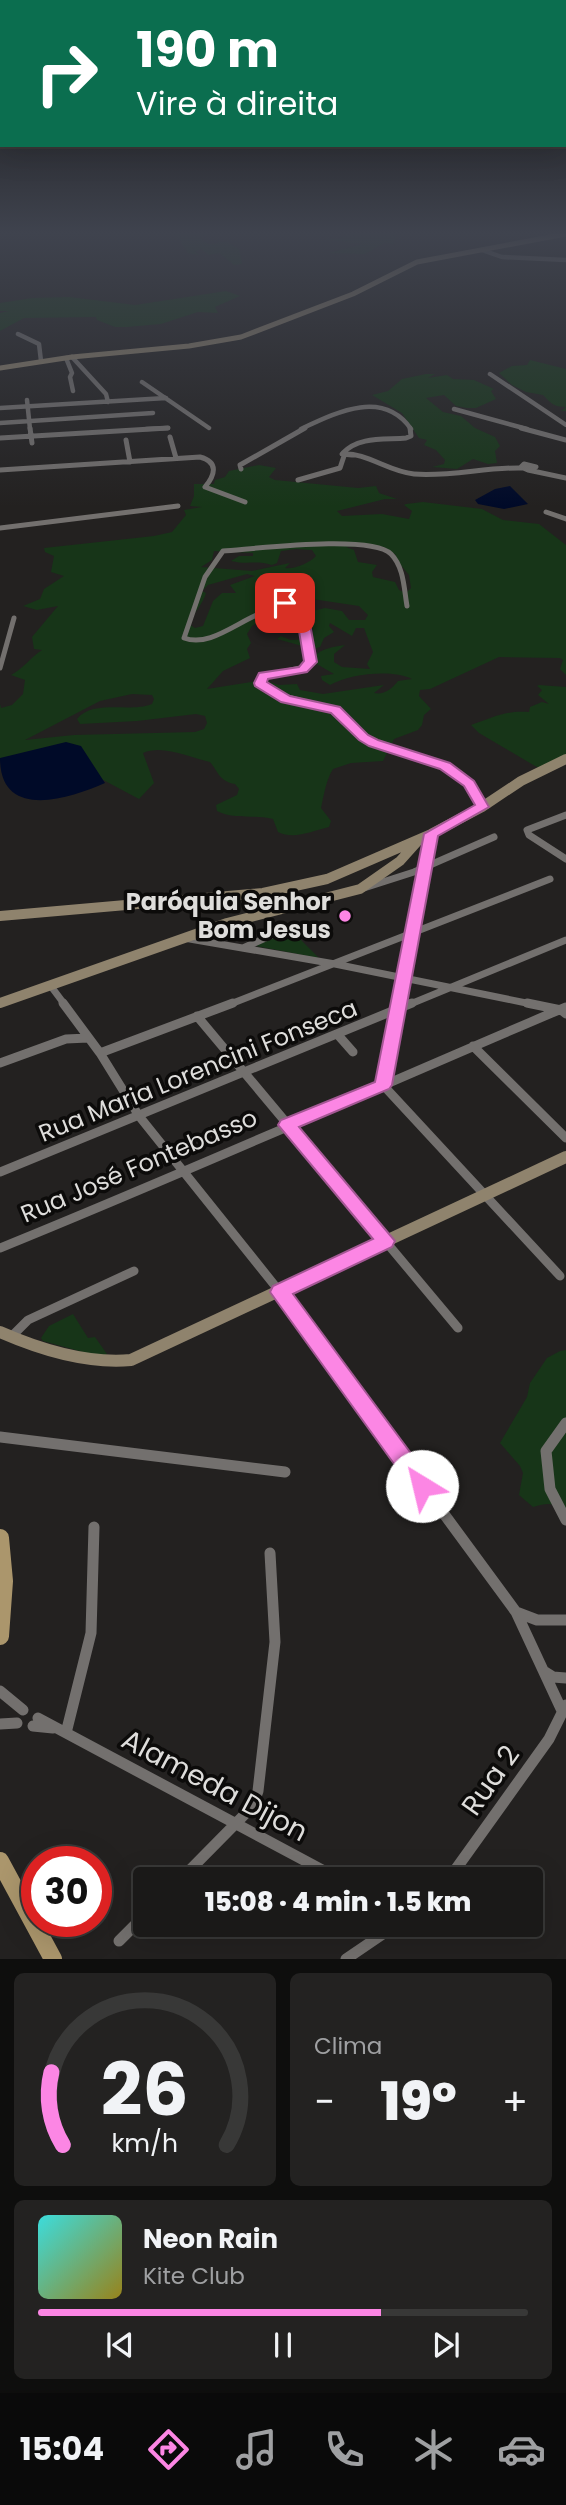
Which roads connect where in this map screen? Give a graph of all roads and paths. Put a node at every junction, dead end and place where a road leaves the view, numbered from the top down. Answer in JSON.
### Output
{"nodes":[{"id":1,"x":279,"y":324,"type":"edge"},
{"id":2,"x":18,"y":334,"type":"dead end"},
{"id":3,"x":69,"y":357,"type":"junction"},
{"id":4,"x":41,"y":361,"type":"junction"},
{"id":5,"x":0,"y":368,"type":"edge"},
{"id":6,"x":490,"y":374,"type":"dead end"},
{"id":7,"x":142,"y":382,"type":"dead end"},
{"id":8,"x":73,"y":391,"type":"dead end"},
{"id":9,"x":166,"y":398,"type":"junction"},
{"id":10,"x":108,"y":402,"type":"junction"},
{"id":11,"x":27,"y":403,"type":"junction"},
{"id":12,"x":0,"y":408,"type":"edge"},
{"id":13,"x":454,"y":409,"type":"dead end"},
{"id":14,"x":153,"y":413,"type":"dead end"},
{"id":15,"x":29,"y":421,"type":"junction"},
{"id":16,"x":0,"y":423,"type":"edge"},
{"id":17,"x":566,"y":425,"type":"edge"},
{"id":18,"x":168,"y":428,"type":"dead end"},
{"id":19,"x":209,"y":428,"type":"dead end"},
{"id":20,"x":31,"y":436,"type":"junction"},
{"id":21,"x":170,"y":437,"type":"dead end"},
{"id":22,"x":0,"y":438,"type":"edge"},
{"id":23,"x":126,"y":440,"type":"dead end"},
{"id":24,"x":566,"y":440,"type":"edge"},
{"id":25,"x":32,"y":443,"type":"dead end"},
{"id":26,"x":352,"y":451,"type":"junction"},
{"id":27,"x":176,"y":458,"type":"junction"},
{"id":28,"x":130,"y":462,"type":"junction"},
{"id":29,"x":525,"y":467,"type":"junction"},
{"id":30,"x":241,"y":469,"type":"dead end"},
{"id":31,"x":0,"y":470,"type":"edge"},
{"id":32,"x":547,"y":472,"type":"junction"},
{"id":33,"x":566,"y":478,"type":"edge"},
{"id":34,"x":298,"y":480,"type":"dead end"},
{"id":35,"x":245,"y":502,"type":"dead end"},
{"id":36,"x":178,"y":506,"type":"dead end"},
{"id":37,"x":545,"y":512,"type":"dead end"},
{"id":38,"x":566,"y":519,"type":"edge"},
{"id":39,"x":0,"y":528,"type":"edge"},
{"id":40,"x":407,"y":606,"type":"dead end"},
{"id":41,"x":14,"y":618,"type":"dead end"},
{"id":42,"x":0,"y":668,"type":"edge"},
{"id":43,"x":566,"y":759,"type":"edge"},
{"id":44,"x":482,"y":807,"type":"junction"},
{"id":45,"x":566,"y":815,"type":"edge"},
{"id":46,"x":432,"y":834,"type":"junction"},
{"id":47,"x":494,"y":837,"type":"dead end"},
{"id":48,"x":418,"y":841,"type":"junction"},
{"id":49,"x":566,"y":859,"type":"edge"},
{"id":50,"x":427,"y":868,"type":"junction"},
{"id":51,"x":550,"y":879,"type":"dead end"},
{"id":52,"x":360,"y":888,"type":"junction"},
{"id":53,"x":0,"y":916,"type":"edge"},
{"id":54,"x":281,"y":931,"type":"dead end"},
{"id":55,"x":414,"y":933,"type":"junction"},
{"id":56,"x":184,"y":938,"type":"junction"},
{"id":57,"x":566,"y":940,"type":"edge"},
{"id":58,"x":243,"y":948,"type":"junction"},
{"id":59,"x":335,"y":964,"type":"junction"},
{"id":60,"x":404,"y":979,"type":"junction"},
{"id":61,"x":50,"y":985,"type":"junction"},
{"id":62,"x":454,"y":988,"type":"junction"},
{"id":63,"x":0,"y":1003,"type":"edge"},
{"id":64,"x":564,"y":1010,"type":"edge"},
{"id":65,"x":397,"y":1011,"type":"junction"},
{"id":66,"x":197,"y":1016,"type":"junction"},
{"id":67,"x":80,"y":1027,"type":"junction"},
{"id":68,"x":338,"y":1035,"type":"junction"},
{"id":69,"x":88,"y":1038,"type":"junction"},
{"id":70,"x":66,"y":1039,"type":"junction"},
{"id":71,"x":473,"y":1046,"type":"junction"},
{"id":72,"x":353,"y":1052,"type":"dead end"},
{"id":73,"x":100,"y":1053,"type":"junction"},
{"id":74,"x":0,"y":1063,"type":"edge"},
{"id":75,"x":243,"y":1073,"type":"junction"},
{"id":76,"x":383,"y":1085,"type":"junction"},
{"id":77,"x":139,"y":1116,"type":"junction"},
{"id":78,"x":287,"y":1125,"type":"junction"},
{"id":79,"x":566,"y":1138,"type":"edge"},
{"id":80,"x":566,"y":1157,"type":"edge"},
{"id":81,"x":0,"y":1172,"type":"edge"},
{"id":82,"x":185,"y":1173,"type":"junction"},
{"id":83,"x":485,"y":1195,"type":"junction"},
{"id":84,"x":386,"y":1241,"type":"junction"},
{"id":85,"x":0,"y":1248,"type":"edge"},
{"id":86,"x":134,"y":1271,"type":"dead end"},
{"id":87,"x":560,"y":1276,"type":"dead end"},
{"id":88,"x":280,"y":1292,"type":"junction"},
{"id":89,"x":458,"y":1328,"type":"dead end"},
{"id":90,"x":5,"y":1335,"type":"edge"},
{"id":91,"x":566,"y":1423,"type":"edge"},
{"id":92,"x":0,"y":1437,"type":"edge"},
{"id":93,"x":285,"y":1472,"type":"dead end"},
{"id":94,"x":566,"y":1520,"type":"edge"},
{"id":95,"x":93,"y":1527,"type":"dead end"},
{"id":96,"x":0,"y":1538,"type":"edge"},
{"id":97,"x":270,"y":1553,"type":"dead end"},
{"id":98,"x":516,"y":1612,"type":"junction"},
{"id":99,"x":566,"y":1620,"type":"edge"},
{"id":100,"x":0,"y":1636,"type":"edge"},
{"id":101,"x":543,"y":1671,"type":"junction"},
{"id":102,"x":566,"y":1678,"type":"edge"},
{"id":103,"x":0,"y":1691,"type":"edge"},
{"id":104,"x":564,"y":1709,"type":"edge"},
{"id":105,"x":23,"y":1710,"type":"dead end"},
{"id":106,"x":36,"y":1722,"type":"dead end"},
{"id":107,"x":17,"y":1723,"type":"dead end"},
{"id":108,"x":0,"y":1724,"type":"edge"},
{"id":109,"x":61,"y":1731,"type":"junction"},
{"id":110,"x":234,"y":1821,"type":"junction"},
{"id":111,"x":0,"y":1861,"type":"edge"},
{"id":112,"x":192,"y":1867,"type":"edge"},
{"id":113,"x":317,"y":1867,"type":"edge"},
{"id":114,"x":458,"y":1867,"type":"edge"},
{"id":115,"x":133,"y":1926,"type":"edge"},
{"id":116,"x":378,"y":1937,"type":"edge"},
{"id":117,"x":119,"y":1941,"type":"dead end"},
{"id":118,"x":53,"y":1959,"type":"edge"},
{"id":119,"x":346,"y":1959,"type":"edge"}],
"edges":[{"from":1,"to":3,"type":"main road"},
{"from":2,"to":4,"type":"street"},
{"from":3,"to":4,"type":"main road"},
{"from":3,"to":8,"type":"street"},
{"from":3,"to":10,"type":"street"},
{"from":4,"to":5,"type":"main road"},
{"from":6,"to":17,"type":"street"},
{"from":7,"to":9,"type":"street"},
{"from":9,"to":10,"type":"street"},
{"from":9,"to":19,"type":"street"},
{"from":10,"to":11,"type":"street"},
{"from":11,"to":12,"type":"street"},
{"from":11,"to":15,"type":"street"},
{"from":13,"to":24,"type":"street"},
{"from":14,"to":15,"type":"street"},
{"from":15,"to":16,"type":"street"},
{"from":15,"to":20,"type":"street"},
{"from":18,"to":20,"type":"street"},
{"from":20,"to":22,"type":"street"},
{"from":20,"to":25,"type":"street"},
{"from":21,"to":27,"type":"street"},
{"from":23,"to":28,"type":"street"},
{"from":26,"to":29,"type":"street"},
{"from":26,"to":30,"type":"street"},
{"from":26,"to":34,"type":"street"},
{"from":27,"to":28,"type":"street"},
{"from":27,"to":35,"type":"street"},
{"from":28,"to":31,"type":"street"},
{"from":29,"to":32,"type":"street"},
{"from":29,"to":32,"type":"street"},
{"from":32,"to":33,"type":"street"},
{"from":36,"to":39,"type":"street"},
{"from":37,"to":38,"type":"street"},
{"from":40,"to":44,"type":"street"},
{"from":41,"to":42,"type":"street"},
{"from":43,"to":44,"type":"main road"},
{"from":44,"to":46,"type":"main road"},
{"from":45,"to":49,"type":"street"},
{"from":46,"to":48,"type":"main road"},
{"from":46,"to":50,"type":"street"},
{"from":47,"to":50,"type":"street"},
{"from":48,"to":52,"type":"main road"},
{"from":48,"to":53,"type":"main road"},
{"from":50,"to":52,"type":"street"},
{"from":50,"to":55,"type":"street"},
{"from":51,"to":55,"type":"street"},
{"from":52,"to":56,"type":"main road"},
{"from":54,"to":58,"type":"street"},
{"from":55,"to":59,"type":"street"},
{"from":55,"to":60,"type":"street"},
{"from":56,"to":58,"type":"street"},
{"from":56,"to":61,"type":"main road"},
{"from":57,"to":62,"type":"street","name":"Rua Maria Lorencini Fonseca"},
{"from":58,"to":59,"type":"street"},
{"from":59,"to":60,"type":"street"},
{"from":59,"to":66,"type":"street"},
{"from":60,"to":62,"type":"street"},
{"from":60,"to":65,"type":"street"},
{"from":61,"to":63,"type":"main road"},
{"from":61,"to":67,"type":"street"},
{"from":62,"to":64,"type":"street"},
{"from":62,"to":65,"type":"street","name":"Rua Maria Lorencini Fonseca"},
{"from":64,"to":71,"type":"street","name":"Rua José Fontebasso"},
{"from":65,"to":68,"type":"street","name":"Rua Maria Lorencini Fonseca"},
{"from":65,"to":76,"type":"street"},
{"from":66,"to":73,"type":"street"},
{"from":66,"to":75,"type":"street"},
{"from":67,"to":69,"type":"street"},
{"from":67,"to":70,"type":"street"},
{"from":68,"to":72,"type":"street"},
{"from":68,"to":75,"type":"street","name":"Rua Maria Lorencini Fonseca"},
{"from":69,"to":70,"type":"street"},
{"from":69,"to":73,"type":"street"},
{"from":70,"to":74,"type":"street"},
{"from":71,"to":76,"type":"street","name":"Rua José Fontebasso"},
{"from":71,"to":79,"type":"street"},
{"from":73,"to":77,"type":"street"},
{"from":75,"to":77,"type":"street","name":"Rua Maria Lorencini Fonseca"},
{"from":75,"to":78,"type":"street"},
{"from":76,"to":78,"type":"street","name":"Rua José Fontebasso"},
{"from":76,"to":83,"type":"street"},
{"from":77,"to":81,"type":"street","name":"Rua Maria Lorencini Fonseca"},
{"from":77,"to":82,"type":"street"},
{"from":78,"to":82,"type":"street","name":"Rua José Fontebasso"},
{"from":78,"to":84,"type":"street"},
{"from":80,"to":83,"type":"main road"},
{"from":82,"to":85,"type":"street","name":"Rua José Fontebasso"},
{"from":82,"to":88,"type":"street"},
{"from":83,"to":84,"type":"main road"},
{"from":83,"to":87,"type":"street"},
{"from":84,"to":88,"type":"main road"},
{"from":84,"to":89,"type":"street"},
{"from":86,"to":90,"type":"street"},
{"from":88,"to":90,"type":"main road"},
{"from":88,"to":98,"type":"street"},
{"from":91,"to":94,"type":"street"},
{"from":92,"to":93,"type":"street"},
{"from":95,"to":109,"type":"street"},
{"from":96,"to":100,"type":"main road"},
{"from":97,"to":110,"type":"street"},
{"from":98,"to":99,"type":"street"},
{"from":98,"to":101,"type":"street"},
{"from":101,"to":102,"type":"street"},
{"from":101,"to":104,"type":"street"},
{"from":103,"to":105,"type":"street"},
{"from":104,"to":114,"type":"street","name":"Rua 2"},
{"from":106,"to":109,"type":"street"},
{"from":107,"to":108,"type":"street"},
{"from":109,"to":110,"type":"street","name":"Alameda Dijon"},
{"from":110,"to":112,"type":"street"},
{"from":110,"to":113,"type":"street","name":"Alameda Dijon"},
{"from":111,"to":118,"type":"main road"},
{"from":115,"to":117,"type":"street"},
{"from":116,"to":119,"type":"street"}]}
